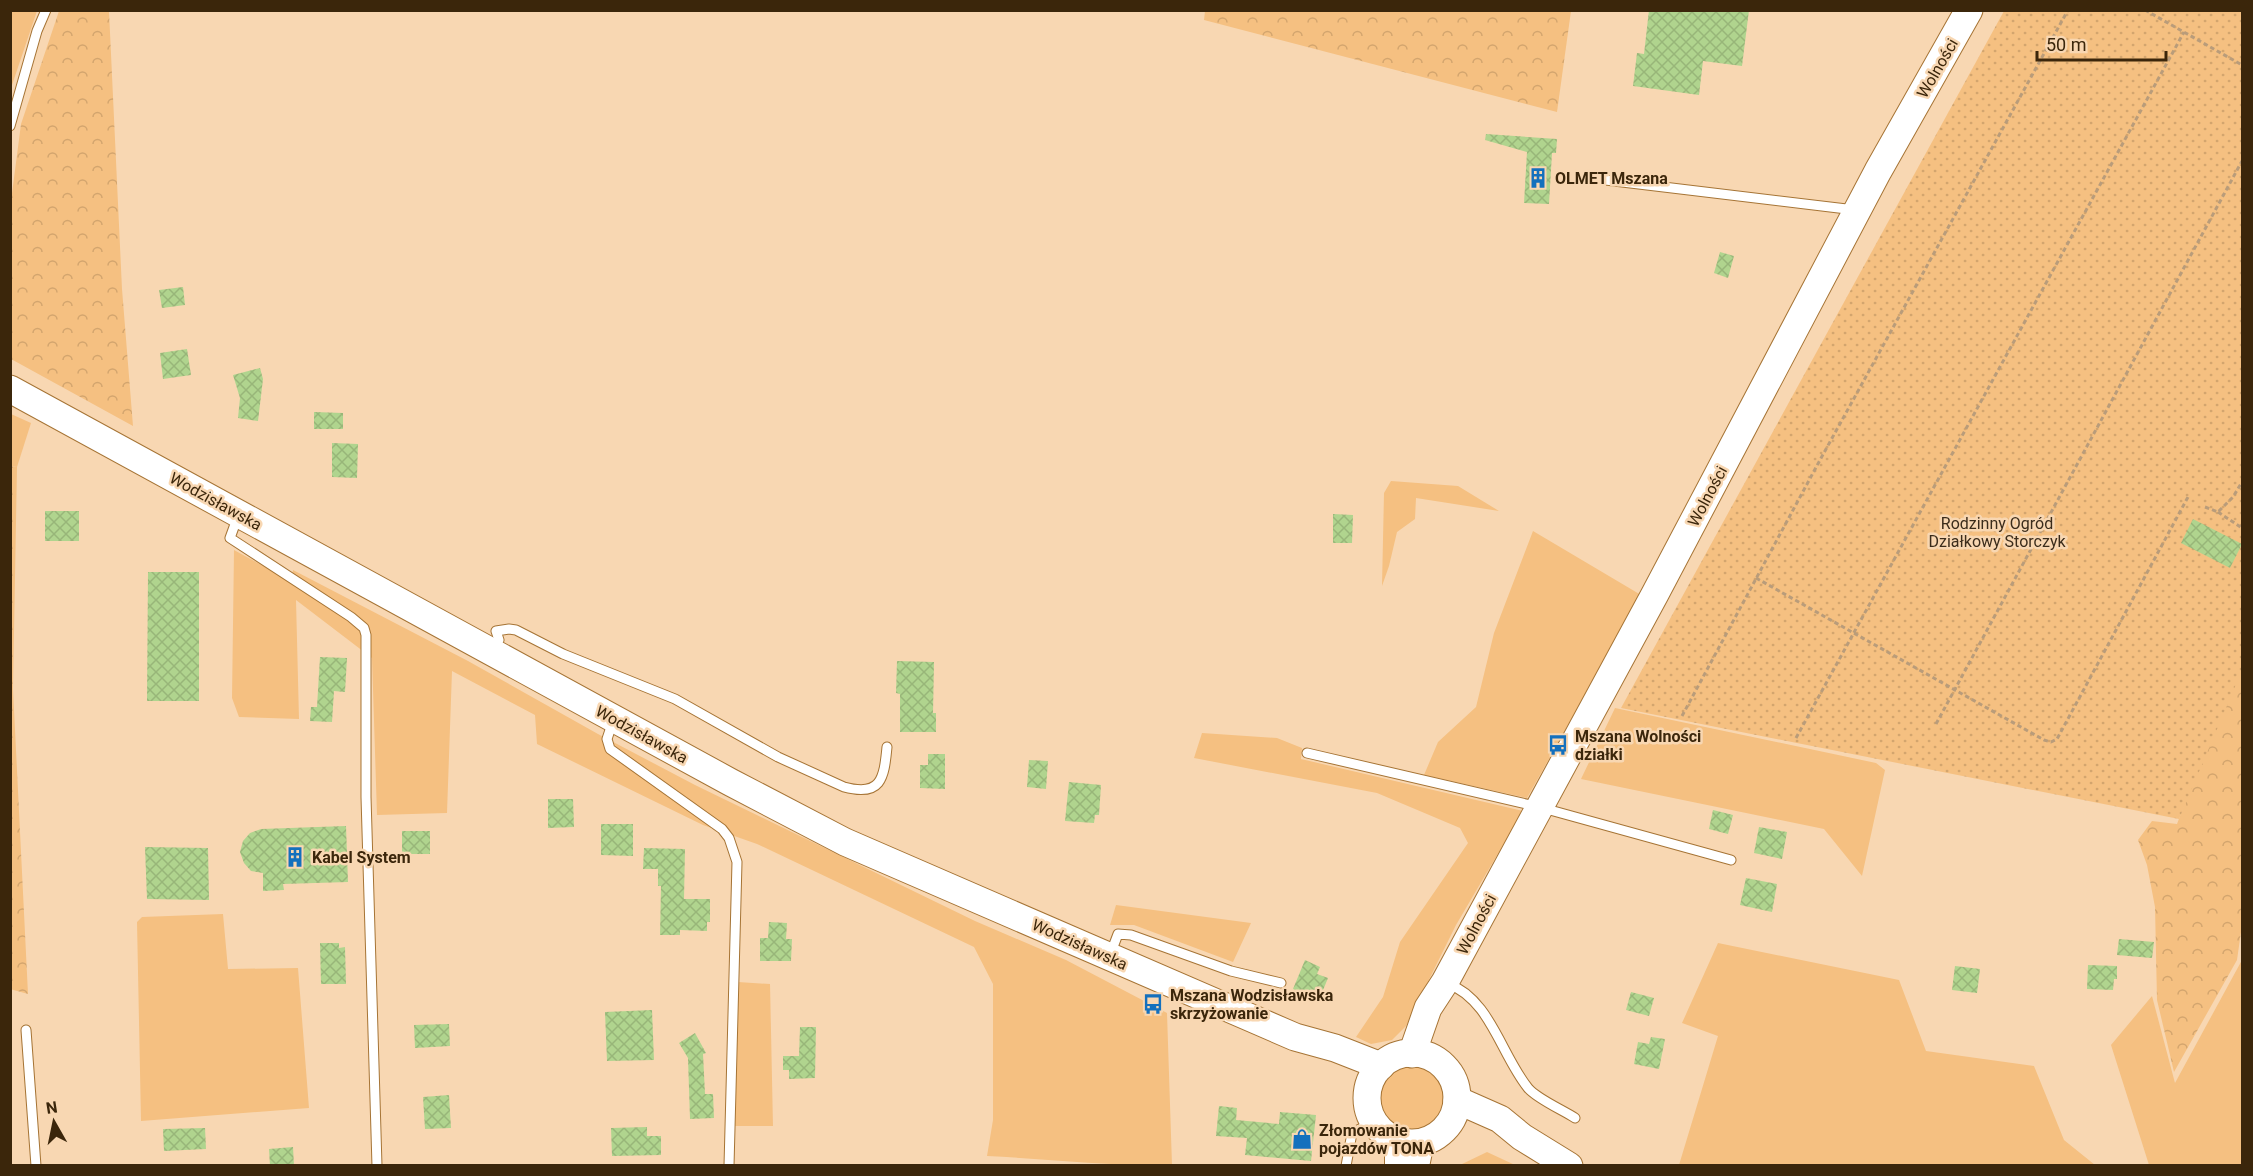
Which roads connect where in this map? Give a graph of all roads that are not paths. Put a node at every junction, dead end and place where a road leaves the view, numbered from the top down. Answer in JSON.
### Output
{"nodes":[{"id":1,"x":46,"y":10,"type":"edge"},
{"id":2,"x":1969,"y":10,"type":"edge"},
{"id":3,"x":10,"y":126,"type":"edge"},
{"id":4,"x":1597,"y":179,"type":"dead end"},
{"id":5,"x":1857,"y":210,"type":"junction"},
{"id":6,"x":10,"y":389,"type":"edge"},
{"id":7,"x":240,"y":514,"type":"junction"},
{"id":8,"x":486,"y":650,"type":"junction"},
{"id":9,"x":614,"y":718,"type":"junction"},
{"id":10,"x":887,"y":747,"type":"dead end"},
{"id":11,"x":1307,"y":753,"type":"dead end"},
{"id":12,"x":1539,"y":807,"type":"junction"},
{"id":13,"x":1731,"y":860,"type":"dead end"},
{"id":14,"x":1110,"y":958,"type":"junction"},
{"id":15,"x":1281,"y":982,"type":"dead end"},
{"id":16,"x":1445,"y":982,"type":"junction"},
{"id":17,"x":26,"y":1030,"type":"dead end"},
{"id":18,"x":1295,"y":1036,"type":"junction"},
{"id":19,"x":1425,"y":1057,"type":"junction"},
{"id":20,"x":1381,"y":1066,"type":"junction"},
{"id":21,"x":1368,"y":1090,"type":"junction"},
{"id":22,"x":1457,"y":1100,"type":"junction"},
{"id":23,"x":1575,"y":1118,"type":"dead end"},
{"id":24,"x":1374,"y":1122,"type":"junction"},
{"id":25,"x":1448,"y":1125,"type":"junction"},
{"id":26,"x":1522,"y":1137,"type":"junction"},
{"id":27,"x":1408,"y":1153,"type":"edge"},
{"id":28,"x":36,"y":1166,"type":"edge"},
{"id":29,"x":377,"y":1166,"type":"edge"},
{"id":30,"x":729,"y":1166,"type":"edge"},
{"id":31,"x":1346,"y":1166,"type":"edge"},
{"id":32,"x":1569,"y":1166,"type":"edge"}],
"edges":[{"from":1,"to":3,"type":"lane"},
{"from":2,"to":5,"type":"main road","name":"Wolności"},
{"from":4,"to":5,"type":"lane"},
{"from":5,"to":12,"type":"main road","name":"Wolności"},
{"from":6,"to":7,"type":"main road","name":"Wodzisławska"},
{"from":7,"to":8,"type":"main road","name":"Wodzisławska"},
{"from":7,"to":29,"type":"lane"},
{"from":8,"to":9,"type":"main road","name":"Wodzisławska"},
{"from":8,"to":10,"type":"lane"},
{"from":9,"to":14,"type":"main road","name":"Wodzisławska"},
{"from":9,"to":30,"type":"lane"},
{"from":11,"to":12,"type":"lane"},
{"from":12,"to":13,"type":"lane"},
{"from":12,"to":16,"type":"main road","name":"Wolności"},
{"from":14,"to":15,"type":"lane"},
{"from":14,"to":18,"type":"main road","name":"Wodzisławska"},
{"from":16,"to":19,"type":"main road","name":"Wolności"},
{"from":16,"to":23,"type":"lane"},
{"from":17,"to":28,"type":"lane"},
{"from":18,"to":20,"type":"main road","name":"Wodzisławska"},
{"from":18,"to":21,"type":"main road","name":"Wodzisławska"},
{"from":19,"to":20,"type":"main road"},
{"from":19,"to":22,"type":"main road"},
{"from":20,"to":21,"type":"main road"},
{"from":21,"to":24,"type":"main road"},
{"from":22,"to":25,"type":"main road"},
{"from":22,"to":26,"type":"main road"},
{"from":24,"to":27,"type":"main road"},
{"from":24,"to":31,"type":"lane"},
{"from":25,"to":26,"type":"main road"},
{"from":25,"to":27,"type":"main road"},
{"from":26,"to":32,"type":"main road"}]}
